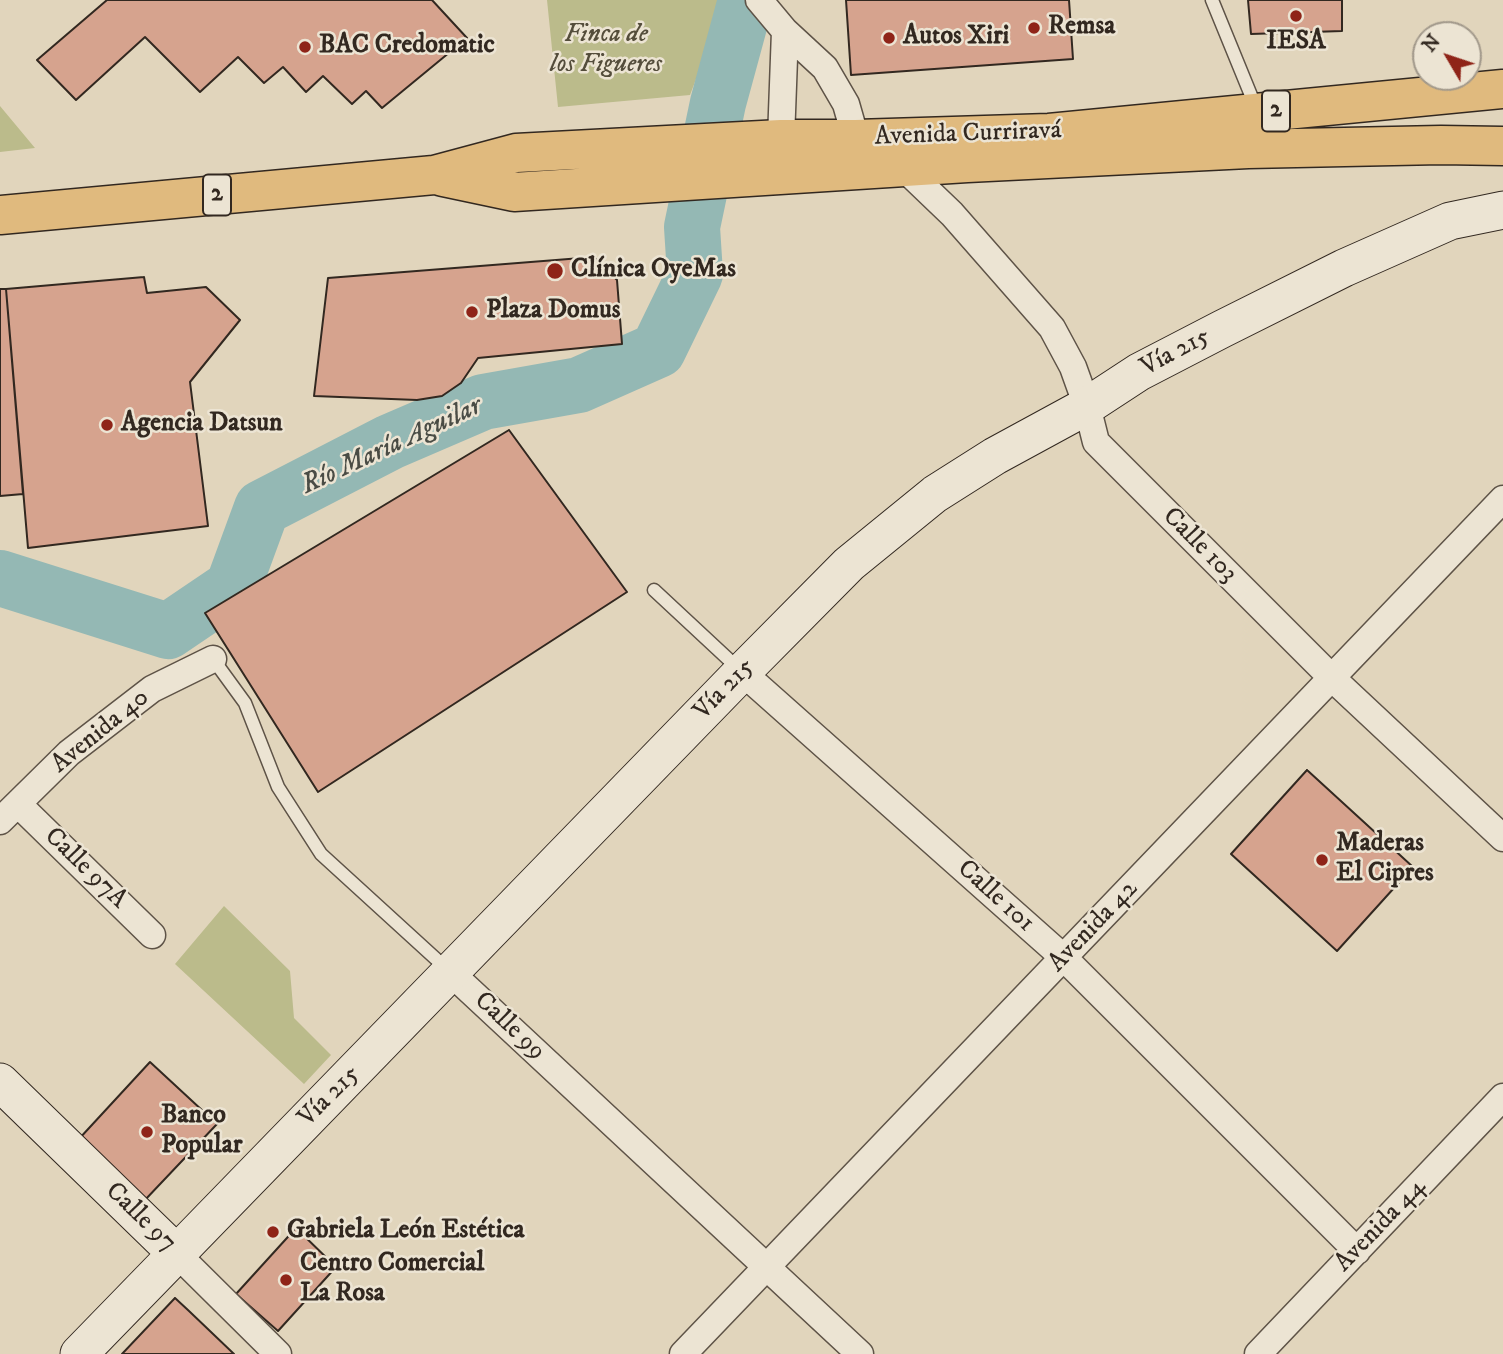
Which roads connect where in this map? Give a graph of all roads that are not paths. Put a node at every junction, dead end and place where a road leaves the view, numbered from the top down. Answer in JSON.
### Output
{"nodes":[{"id":1,"x":759,"y":0,"type":"edge"},
{"id":2,"x":1212,"y":0,"type":"edge"},
{"id":3,"x":782,"y":27,"type":"junction"},
{"id":4,"x":1503,"y":89,"type":"edge"},
{"id":5,"x":1258,"y":113,"type":"junction"},
{"id":6,"x":781,"y":139,"type":"junction"},
{"id":7,"x":856,"y":139,"type":"junction"},
{"id":8,"x":1503,"y":146,"type":"edge"},
{"id":9,"x":954,"y":155,"type":"junction"},
{"id":10,"x":904,"y":168,"type":"junction"},
{"id":11,"x":434,"y":175,"type":"junction"},
{"id":12,"x":723,"y":180,"type":"junction"},
{"id":13,"x":1503,"y":210,"type":"edge"},
{"id":14,"x":952,"y":214,"type":"junction"},
{"id":15,"x":0,"y":215,"type":"edge"},
{"id":16,"x":1087,"y":406,"type":"junction"},
{"id":17,"x":1503,"y":499,"type":"edge"},
{"id":18,"x":654,"y":590,"type":"dead end"},
{"id":19,"x":213,"y":659,"type":"joint"},
{"id":20,"x":742,"y":672,"type":"junction"},
{"id":21,"x":1333,"y":678,"type":"junction"},
{"id":22,"x":9,"y":812,"type":"edge"},
{"id":23,"x":1503,"y":838,"type":"edge"},
{"id":24,"x":152,"y":935,"type":"dead end"},
{"id":25,"x":1064,"y":958,"type":"junction"},
{"id":26,"x":451,"y":973,"type":"junction"},
{"id":27,"x":0,"y":1082,"type":"edge"},
{"id":28,"x":1503,"y":1097,"type":"edge"},
{"id":29,"x":1357,"y":1251,"type":"junction"},
{"id":30,"x":176,"y":1253,"type":"junction"},
{"id":31,"x":766,"y":1266,"type":"junction"},
{"id":32,"x":79,"y":1354,"type":"edge"},
{"id":33,"x":278,"y":1354,"type":"edge"},
{"id":34,"x":683,"y":1354,"type":"edge"},
{"id":35,"x":860,"y":1354,"type":"edge"},
{"id":36,"x":1258,"y":1354,"type":"edge"}],
"edges":[{"from":1,"to":3,"type":"street"},
{"from":2,"to":5,"type":"lane"},
{"from":3,"to":6,"type":"street"},
{"from":3,"to":7,"type":"street"},
{"from":4,"to":5,"type":"highway","name":"Avenida Curriravá","number":"2"},
{"from":5,"to":9,"type":"highway","name":"Avenida Curriravá","number":"2"},
{"from":6,"to":7,"type":"highway","name":"Avenida Curriravá","number":"2"},
{"from":6,"to":11,"type":"highway","name":"Avenida Curriravá","number":"2"},
{"from":7,"to":9,"type":"highway","name":"Avenida Curriravá","number":"2"},
{"from":7,"to":12,"type":"street"},
{"from":8,"to":9,"type":"highway","name":"Avenida Curriravá","number":"2"},
{"from":9,"to":10,"type":"highway","name":"Avenida Curriravá","number":"2"},
{"from":9,"to":14,"type":"street"},
{"from":10,"to":12,"type":"highway","name":"Avenida Curriravá","number":"2"},
{"from":10,"to":14,"type":"street","name":"Calle 103"},
{"from":11,"to":12,"type":"highway","name":"Avenida Curriravá","number":"2"},
{"from":11,"to":15,"type":"highway","name":"Avenida Curriravá","number":"2"},
{"from":13,"to":16,"type":"main road","name":"Vía 215"},
{"from":14,"to":16,"type":"street","name":"Calle 103"},
{"from":16,"to":20,"type":"main road","name":"Vía 215"},
{"from":16,"to":21,"type":"street","name":"Calle 103"},
{"from":17,"to":21,"type":"street","name":"Avenida 42"},
{"from":18,"to":20,"type":"lane"},
{"from":19,"to":22,"type":"street","name":"Avenida 40"},
{"from":19,"to":26,"type":"lane","name":"Calle 99"},
{"from":20,"to":25,"type":"street","name":"Calle 101"},
{"from":20,"to":26,"type":"main road","name":"Vía 215"},
{"from":21,"to":23,"type":"street","name":"Calle 103"},
{"from":21,"to":25,"type":"street","name":"Avenida 42"},
{"from":22,"to":24,"type":"street","name":"Calle 97A"},
{"from":25,"to":29,"type":"street","name":"Calle 101"},
{"from":25,"to":31,"type":"street","name":"Avenida 42"},
{"from":26,"to":30,"type":"main road","name":"Vía 215"},
{"from":26,"to":31,"type":"street","name":"Calle 99"},
{"from":27,"to":30,"type":"main road","name":"Calle 97"},
{"from":28,"to":29,"type":"street","name":"Avenida 44"},
{"from":29,"to":36,"type":"street","name":"Avenida 44"},
{"from":30,"to":32,"type":"main road","name":"Vía 215"},
{"from":30,"to":33,"type":"street","name":"Calle 97"},
{"from":31,"to":34,"type":"street","name":"Avenida 42"},
{"from":31,"to":35,"type":"street","name":"Calle 99"}]}
